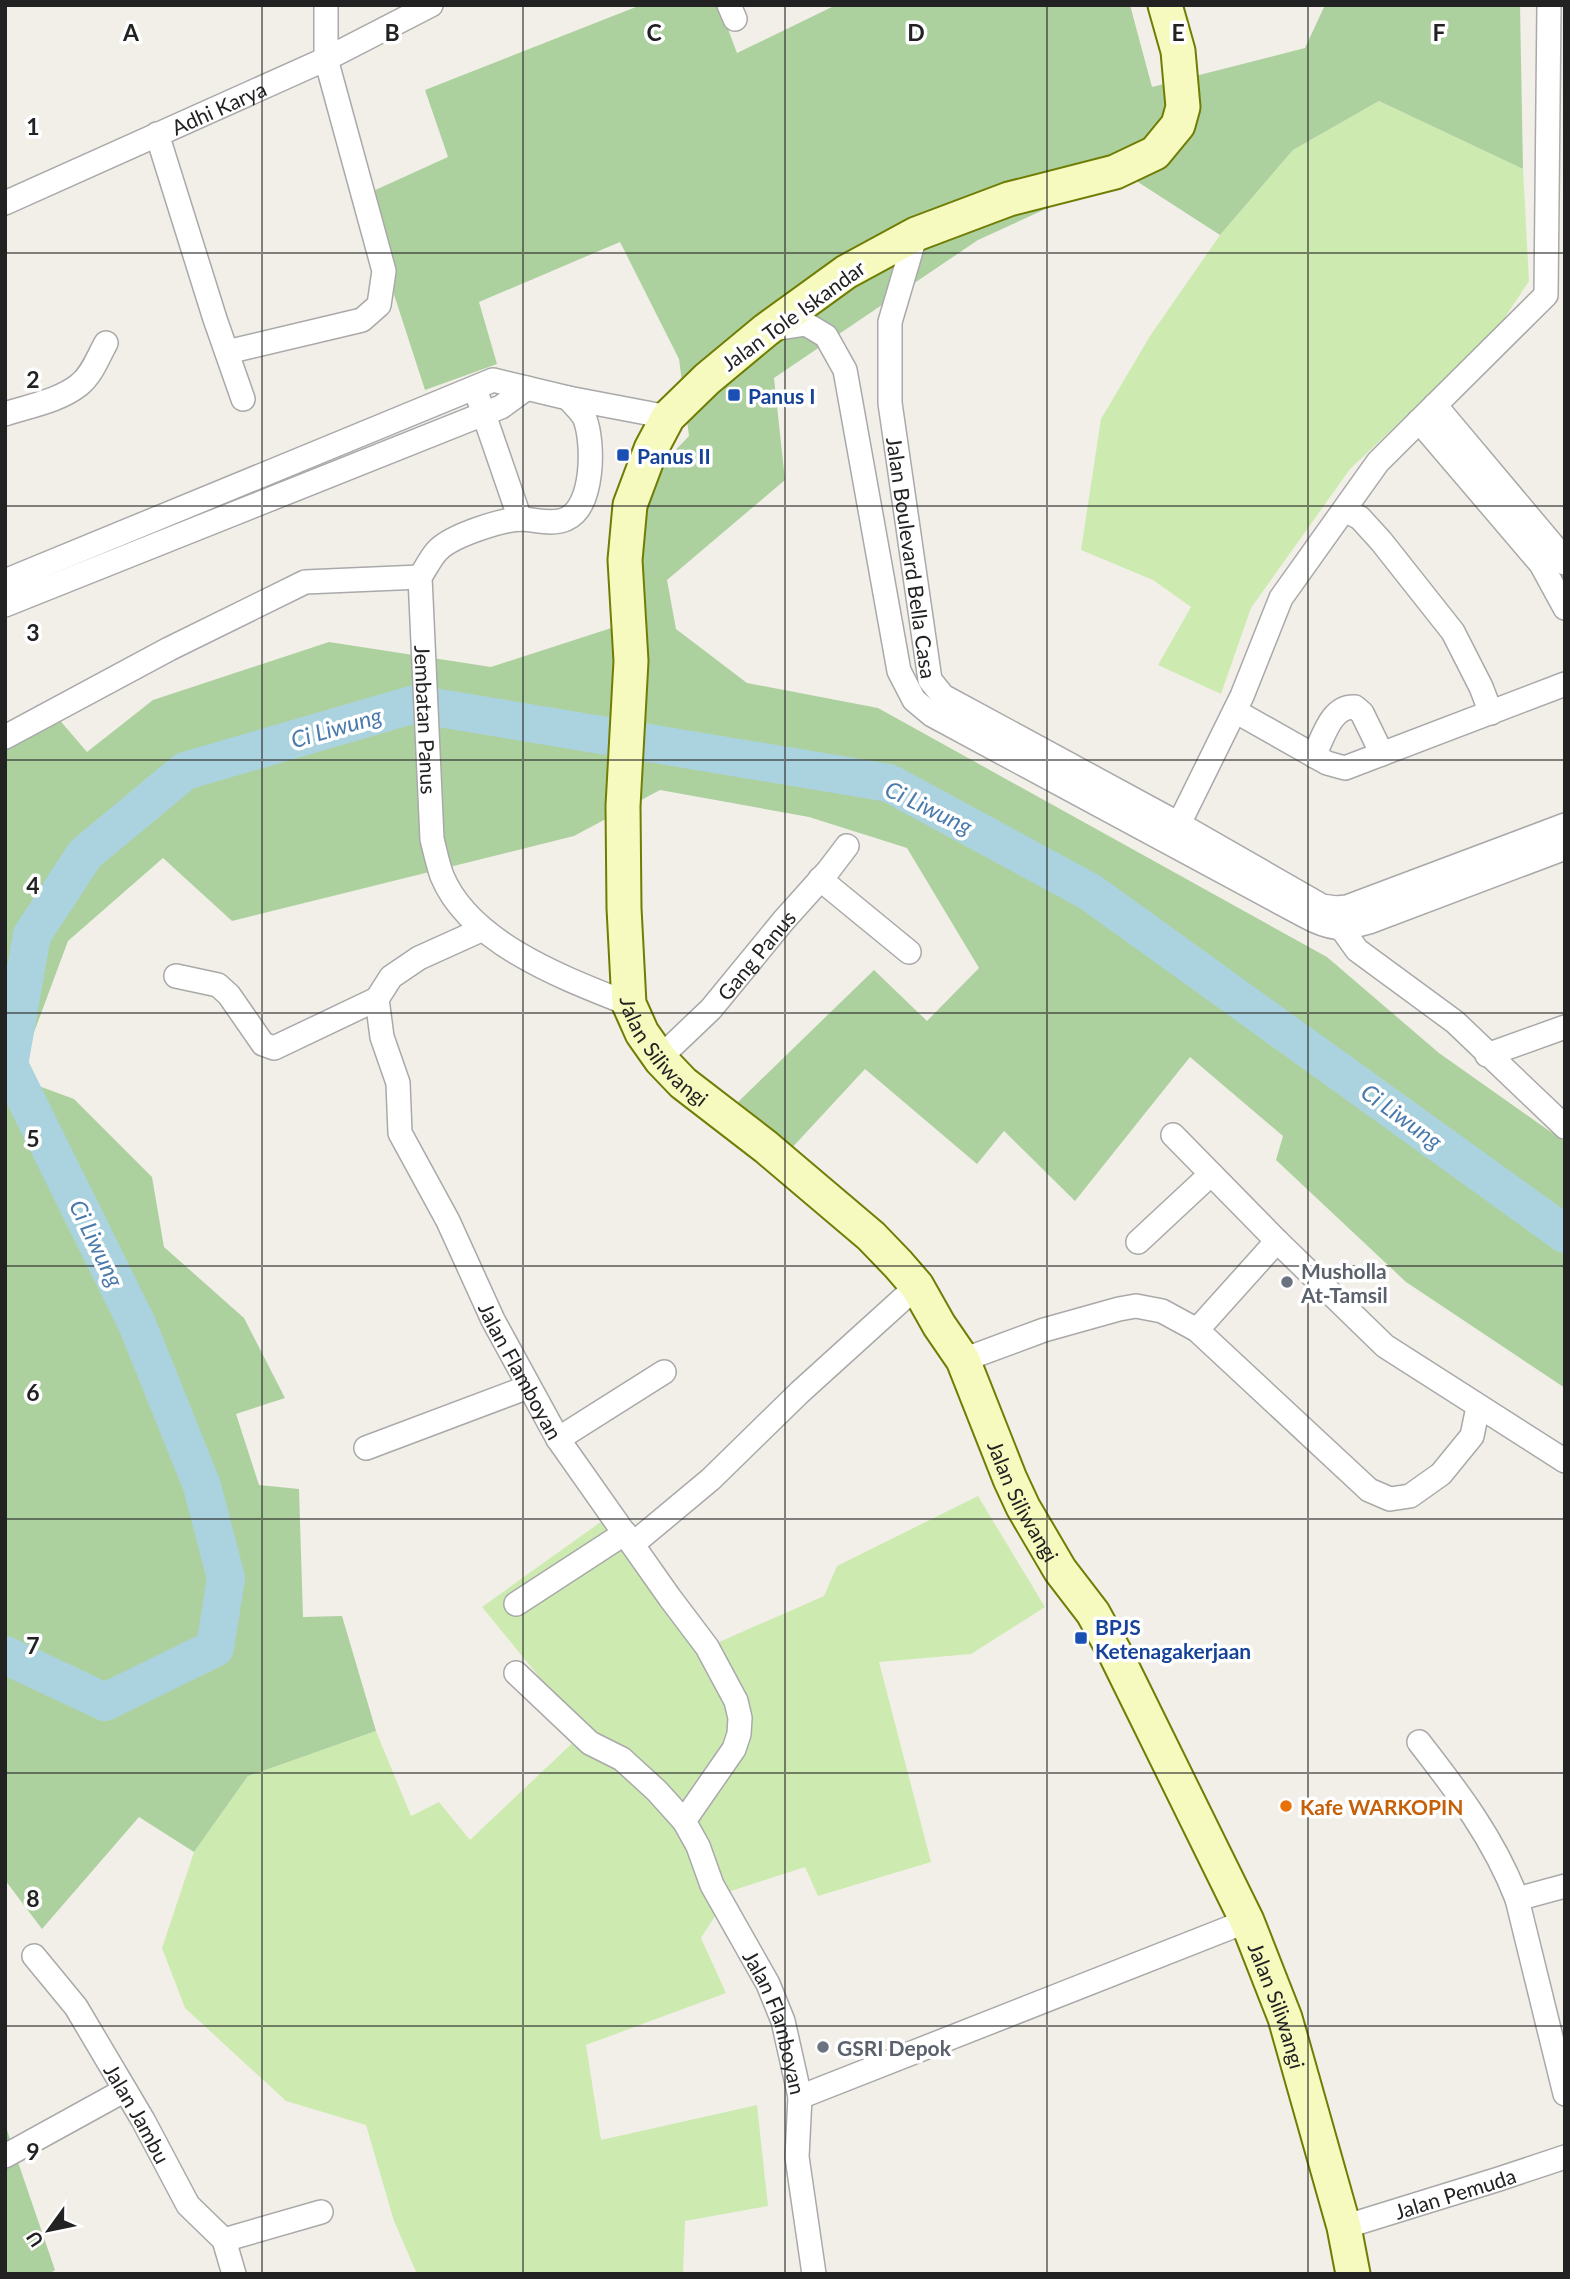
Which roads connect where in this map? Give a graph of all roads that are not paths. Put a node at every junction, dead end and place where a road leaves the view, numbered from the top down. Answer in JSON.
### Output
{"nodes":[{"id":1,"x":326,"y":5,"type":"edge"},
{"id":2,"x":431,"y":5,"type":"edge"},
{"id":3,"x":1165,"y":5,"type":"edge"},
{"id":4,"x":1549,"y":5,"type":"edge"},
{"id":5,"x":1557,"y":51,"type":"edge"},
{"id":6,"x":326,"y":59,"type":"junction"},
{"id":7,"x":157,"y":134,"type":"junction"},
{"id":8,"x":1559,"y":167,"type":"edge"},
{"id":9,"x":5,"y":203,"type":"edge"},
{"id":10,"x":916,"y":234,"type":"junction"},
{"id":11,"x":1555,"y":296,"type":"edge"},
{"id":12,"x":766,"y":330,"type":"junction"},
{"id":13,"x":106,"y":343,"type":"dead end"},
{"id":14,"x":227,"y":352,"type":"junction"},
{"id":15,"x":474,"y":387,"type":"junction"},
{"id":16,"x":527,"y":388,"type":"junction"},
{"id":17,"x":568,"y":398,"type":"junction"},
{"id":18,"x":243,"y":400,"type":"dead end"},
{"id":19,"x":890,"y":403,"type":"junction"},
{"id":20,"x":852,"y":411,"type":"junction"},
{"id":21,"x":485,"y":413,"type":"junction"},
{"id":22,"x":1427,"y":413,"type":"junction"},
{"id":23,"x":5,"y":414,"type":"edge"},
{"id":24,"x":668,"y":417,"type":"junction"},
{"id":25,"x":1345,"y":510,"type":"junction"},
{"id":26,"x":520,"y":519,"type":"junction"},
{"id":27,"x":910,"y":541,"type":"junction"},
{"id":28,"x":876,"y":546,"type":"junction"},
{"id":29,"x":1558,"y":559,"type":"edge"},
{"id":30,"x":420,"y":576,"type":"junction"},
{"id":31,"x":5,"y":580,"type":"edge"},
{"id":32,"x":5,"y":605,"type":"edge"},
{"id":33,"x":1565,"y":608,"type":"edge"},
{"id":34,"x":1565,"y":684,"type":"edge"},
{"id":35,"x":937,"y":705,"type":"junction"},
{"id":36,"x":1234,"y":711,"type":"junction"},
{"id":37,"x":1491,"y":713,"type":"junction"},
{"id":38,"x":5,"y":737,"type":"edge"},
{"id":39,"x":1382,"y":754,"type":"junction"},
{"id":40,"x":1314,"y":756,"type":"junction"},
{"id":41,"x":623,"y":806,"type":"joint"},
{"id":42,"x":1565,"y":825,"type":"edge"},
{"id":43,"x":1175,"y":833,"type":"junction"},
{"id":44,"x":847,"y":846,"type":"dead end"},
{"id":45,"x":1565,"y":848,"type":"edge"},
{"id":46,"x":820,"y":879,"type":"junction"},
{"id":47,"x":1339,"y":919,"type":"junction"},
{"id":48,"x":481,"y":930,"type":"junction"},
{"id":49,"x":909,"y":952,"type":"dead end"},
{"id":50,"x":176,"y":976,"type":"dead end"},
{"id":51,"x":377,"y":999,"type":"junction"},
{"id":52,"x":629,"y":1004,"type":"junction"},
{"id":53,"x":1565,"y":1027,"type":"edge"},
{"id":54,"x":1487,"y":1055,"type":"junction"},
{"id":55,"x":661,"y":1060,"type":"junction"},
{"id":56,"x":1565,"y":1127,"type":"edge"},
{"id":57,"x":1173,"y":1135,"type":"dead end"},
{"id":58,"x":1211,"y":1174,"type":"junction"},
{"id":59,"x":1277,"y":1241,"type":"junction"},
{"id":60,"x":1138,"y":1242,"type":"dead end"},
{"id":61,"x":917,"y":1286,"type":"junction"},
{"id":62,"x":1197,"y":1330,"type":"junction"},
{"id":63,"x":962,"y":1360,"type":"junction"},
{"id":64,"x":664,"y":1372,"type":"dead end"},
{"id":65,"x":528,"y":1387,"type":"junction"},
{"id":66,"x":1478,"y":1407,"type":"junction"},
{"id":67,"x":558,"y":1439,"type":"junction"},
{"id":68,"x":366,"y":1448,"type":"dead end"},
{"id":69,"x":1565,"y":1461,"type":"edge"},
{"id":70,"x":629,"y":1538,"type":"junction"},
{"id":71,"x":516,"y":1604,"type":"dead end"},
{"id":72,"x":516,"y":1673,"type":"dead end"},
{"id":73,"x":1419,"y":1742,"type":"dead end"},
{"id":74,"x":684,"y":1821,"type":"junction"},
{"id":75,"x":1565,"y":1886,"type":"edge"},
{"id":76,"x":1517,"y":1899,"type":"junction"},
{"id":77,"x":1247,"y":1921,"type":"junction"},
{"id":78,"x":34,"y":1956,"type":"dead end"},
{"id":79,"x":125,"y":2091,"type":"junction"},
{"id":80,"x":1565,"y":2094,"type":"edge"},
{"id":81,"x":800,"y":2097,"type":"junction"},
{"id":82,"x":5,"y":2156,"type":"edge"},
{"id":83,"x":1565,"y":2157,"type":"edge"},
{"id":84,"x":321,"y":2212,"type":"dead end"},
{"id":85,"x":1344,"y":2227,"type":"junction"},
{"id":86,"x":224,"y":2240,"type":"junction"},
{"id":87,"x":234,"y":2274,"type":"edge"},
{"id":88,"x":814,"y":2274,"type":"edge"},
{"id":89,"x":1353,"y":2274,"type":"edge"}],
"edges":[{"from":1,"to":6,"type":"street"},
{"from":2,"to":6,"type":"street","name":"Adhi Karya"},
{"from":3,"to":10,"type":"main road","name":"Jalan Tole Iskandar"},
{"from":4,"to":5,"type":"street"},
{"from":5,"to":8,"type":"street"},
{"from":6,"to":7,"type":"street","name":"Adhi Karya"},
{"from":6,"to":14,"type":"street"},
{"from":7,"to":9,"type":"street","name":"Adhi Karya"},
{"from":7,"to":14,"type":"street"},
{"from":8,"to":11,"type":"street"},
{"from":10,"to":12,"type":"main road","name":"Jalan Tole Iskandar"},
{"from":10,"to":19,"type":"street","name":"Jalan Boulevard Bella Casa"},
{"from":11,"to":22,"type":"street"},
{"from":12,"to":20,"type":"street","name":"Jalan Boulevard Bella Casa"},
{"from":12,"to":24,"type":"main road","name":"Jalan Tole Iskandar"},
{"from":13,"to":23,"type":"street"},
{"from":14,"to":18,"type":"street"},
{"from":15,"to":16,"type":"street"},
{"from":15,"to":21,"type":"street"},
{"from":15,"to":31,"type":"street"},
{"from":16,"to":17,"type":"street"},
{"from":16,"to":21,"type":"street"},
{"from":17,"to":24,"type":"street"},
{"from":17,"to":26,"type":"street"},
{"from":19,"to":20,"type":"street"},
{"from":19,"to":27,"type":"street","name":"Jalan Boulevard Bella Casa"},
{"from":20,"to":28,"type":"street","name":"Jalan Boulevard Bella Casa"},
{"from":21,"to":26,"type":"street"},
{"from":21,"to":32,"type":"street"},
{"from":22,"to":25,"type":"street"},
{"from":22,"to":29,"type":"street"},
{"from":24,"to":41,"type":"main road","name":"Jalan Tole Iskandar"},
{"from":25,"to":36,"type":"street"},
{"from":25,"to":37,"type":"street"},
{"from":26,"to":30,"type":"street"},
{"from":27,"to":28,"type":"street"},
{"from":27,"to":35,"type":"street","name":"Jalan Boulevard Bella Casa"},
{"from":28,"to":35,"type":"street","name":"Jalan Boulevard Bella Casa"},
{"from":29,"to":33,"type":"street"},
{"from":30,"to":38,"type":"street"},
{"from":30,"to":48,"type":"street","name":"Jembatan Panus"},
{"from":34,"to":37,"type":"street"},
{"from":35,"to":43,"type":"street","name":"Jalan Boulevard Bella Casa"},
{"from":36,"to":40,"type":"street"},
{"from":36,"to":43,"type":"street"},
{"from":37,"to":39,"type":"street"},
{"from":39,"to":40,"type":"street"},
{"from":39,"to":40,"type":"street"},
{"from":41,"to":52,"type":"main road","name":"Jalan Siliwangi"},
{"from":42,"to":47,"type":"street"},
{"from":43,"to":47,"type":"street","name":"Jalan Boulevard Bella Casa"},
{"from":44,"to":46,"type":"street","name":"Gang Panus"},
{"from":45,"to":47,"type":"street"},
{"from":46,"to":49,"type":"street"},
{"from":46,"to":55,"type":"street","name":"Gang Panus"},
{"from":47,"to":54,"type":"street"},
{"from":48,"to":51,"type":"street"},
{"from":48,"to":52,"type":"street","name":"Jembatan Panus"},
{"from":50,"to":51,"type":"street"},
{"from":51,"to":65,"type":"street","name":"Jalan Flamboyan"},
{"from":52,"to":55,"type":"main road","name":"Jalan Siliwangi"},
{"from":53,"to":54,"type":"street"},
{"from":54,"to":56,"type":"street"},
{"from":55,"to":61,"type":"main road","name":"Jalan Siliwangi"},
{"from":57,"to":58,"type":"street"},
{"from":58,"to":59,"type":"street"},
{"from":58,"to":60,"type":"street"},
{"from":59,"to":62,"type":"street"},
{"from":59,"to":66,"type":"street"},
{"from":61,"to":63,"type":"main road","name":"Jalan Siliwangi"},
{"from":61,"to":70,"type":"street"},
{"from":62,"to":63,"type":"street"},
{"from":62,"to":66,"type":"street"},
{"from":63,"to":77,"type":"main road","name":"Jalan Siliwangi"},
{"from":64,"to":67,"type":"street"},
{"from":65,"to":67,"type":"street","name":"Jalan Flamboyan"},
{"from":65,"to":68,"type":"street"},
{"from":66,"to":69,"type":"street"},
{"from":67,"to":70,"type":"street","name":"Jalan Flamboyan"},
{"from":70,"to":71,"type":"street"},
{"from":70,"to":74,"type":"street","name":"Jalan Flamboyan"},
{"from":72,"to":74,"type":"street","name":"Jalan Flamboyan"},
{"from":73,"to":76,"type":"street"},
{"from":74,"to":81,"type":"street","name":"Jalan Flamboyan"},
{"from":75,"to":76,"type":"street"},
{"from":76,"to":80,"type":"street"},
{"from":77,"to":81,"type":"street","name":"Jalan Flamboyan"},
{"from":77,"to":85,"type":"main road","name":"Jalan Siliwangi"},
{"from":78,"to":79,"type":"street","name":"Jalan Jambu"},
{"from":79,"to":82,"type":"street"},
{"from":79,"to":86,"type":"street","name":"Jalan Jambu"},
{"from":81,"to":88,"type":"street"},
{"from":83,"to":85,"type":"street","name":"Jalan Pemuda"},
{"from":84,"to":86,"type":"street"},
{"from":85,"to":89,"type":"main road","name":"Jalan Siliwangi"},
{"from":86,"to":87,"type":"street","name":"Jalan Jambu"}]}
